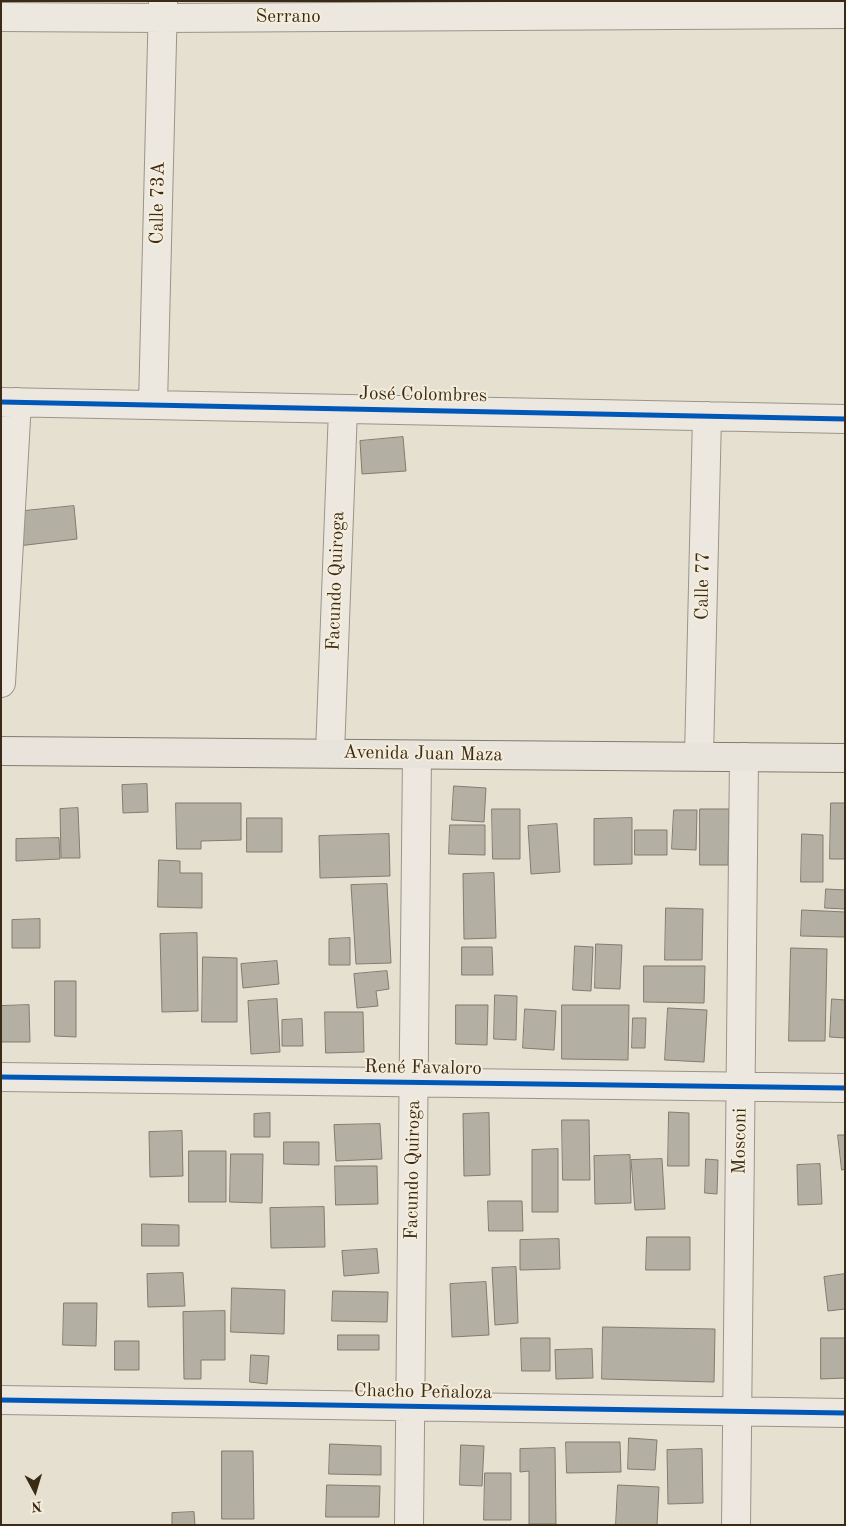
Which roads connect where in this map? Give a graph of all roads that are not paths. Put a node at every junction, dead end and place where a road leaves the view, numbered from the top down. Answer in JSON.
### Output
{"nodes":[{"id":1,"x":586,"y":8,"type":"edge"},
{"id":2,"x":795,"y":8,"type":"edge"},
{"id":3,"x":163,"y":10,"type":"edge"},
{"id":4,"x":845,"y":14,"type":"edge"},
{"id":5,"x":1,"y":17,"type":"edge"},
{"id":6,"x":9,"y":402,"type":"edge"},
{"id":7,"x":153,"y":405,"type":"junction"},
{"id":8,"x":343,"y":409,"type":"junction"},
{"id":9,"x":707,"y":416,"type":"junction"},
{"id":10,"x":845,"y":419,"type":"edge"},
{"id":11,"x":1,"y":683,"type":"edge"},
{"id":12,"x":1,"y":751,"type":"edge"},
{"id":13,"x":330,"y":753,"type":"junction"},
{"id":14,"x":417,"y":755,"type":"junction"},
{"id":15,"x":699,"y":756,"type":"junction"},
{"id":16,"x":744,"y":756,"type":"junction"},
{"id":17,"x":845,"y":758,"type":"edge"},
{"id":18,"x":1,"y":1077,"type":"edge"},
{"id":19,"x":414,"y":1083,"type":"junction"},
{"id":20,"x":741,"y":1087,"type":"junction"},
{"id":21,"x":845,"y":1088,"type":"edge"},
{"id":22,"x":1,"y":1400,"type":"edge"},
{"id":23,"x":411,"y":1407,"type":"junction"},
{"id":24,"x":738,"y":1412,"type":"junction"},
{"id":25,"x":845,"y":1413,"type":"edge"},
{"id":26,"x":410,"y":1525,"type":"edge"},
{"id":27,"x":736,"y":1525,"type":"edge"}],
"edges":[{"from":1,"to":2,"type":"street","name":"Serrano"},
{"from":1,"to":3,"type":"street","name":"Serrano"},
{"from":2,"to":4,"type":"street","name":"Serrano"},
{"from":3,"to":5,"type":"street","name":"Serrano"},
{"from":3,"to":7,"type":"street","name":"Calle 73A"},
{"from":6,"to":7,"type":"street","name":"José Colombres"},
{"from":6,"to":11,"type":"street"},
{"from":7,"to":8,"type":"street","name":"José Colombres"},
{"from":8,"to":9,"type":"street","name":"José Colombres"},
{"from":8,"to":13,"type":"street","name":"Facundo Quiroga"},
{"from":9,"to":10,"type":"street","name":"José Colombres"},
{"from":9,"to":15,"type":"street","name":"Calle 77"},
{"from":12,"to":13,"type":"main road","name":"Avenida Juan Maza"},
{"from":13,"to":14,"type":"main road","name":"Avenida Juan Maza"},
{"from":14,"to":15,"type":"main road","name":"Avenida Juan Maza"},
{"from":14,"to":19,"type":"street","name":"Facundo Quiroga"},
{"from":15,"to":16,"type":"main road","name":"Avenida Juan Maza"},
{"from":16,"to":17,"type":"main road","name":"Avenida Juan Maza"},
{"from":16,"to":20,"type":"street","name":"Mosconi"},
{"from":18,"to":19,"type":"street","name":"René Favaloro"},
{"from":19,"to":20,"type":"street","name":"René Favaloro"},
{"from":19,"to":23,"type":"street","name":"Facundo Quiroga"},
{"from":20,"to":21,"type":"street","name":"René Favaloro"},
{"from":20,"to":24,"type":"street","name":"Mosconi"},
{"from":22,"to":23,"type":"street","name":"Chacho Peñaloza"},
{"from":23,"to":24,"type":"street","name":"Chacho Peñaloza"},
{"from":23,"to":26,"type":"street","name":"Facundo Quiroga"},
{"from":24,"to":25,"type":"street","name":"Chacho Peñaloza"},
{"from":24,"to":27,"type":"street","name":"Mosconi"}]}
